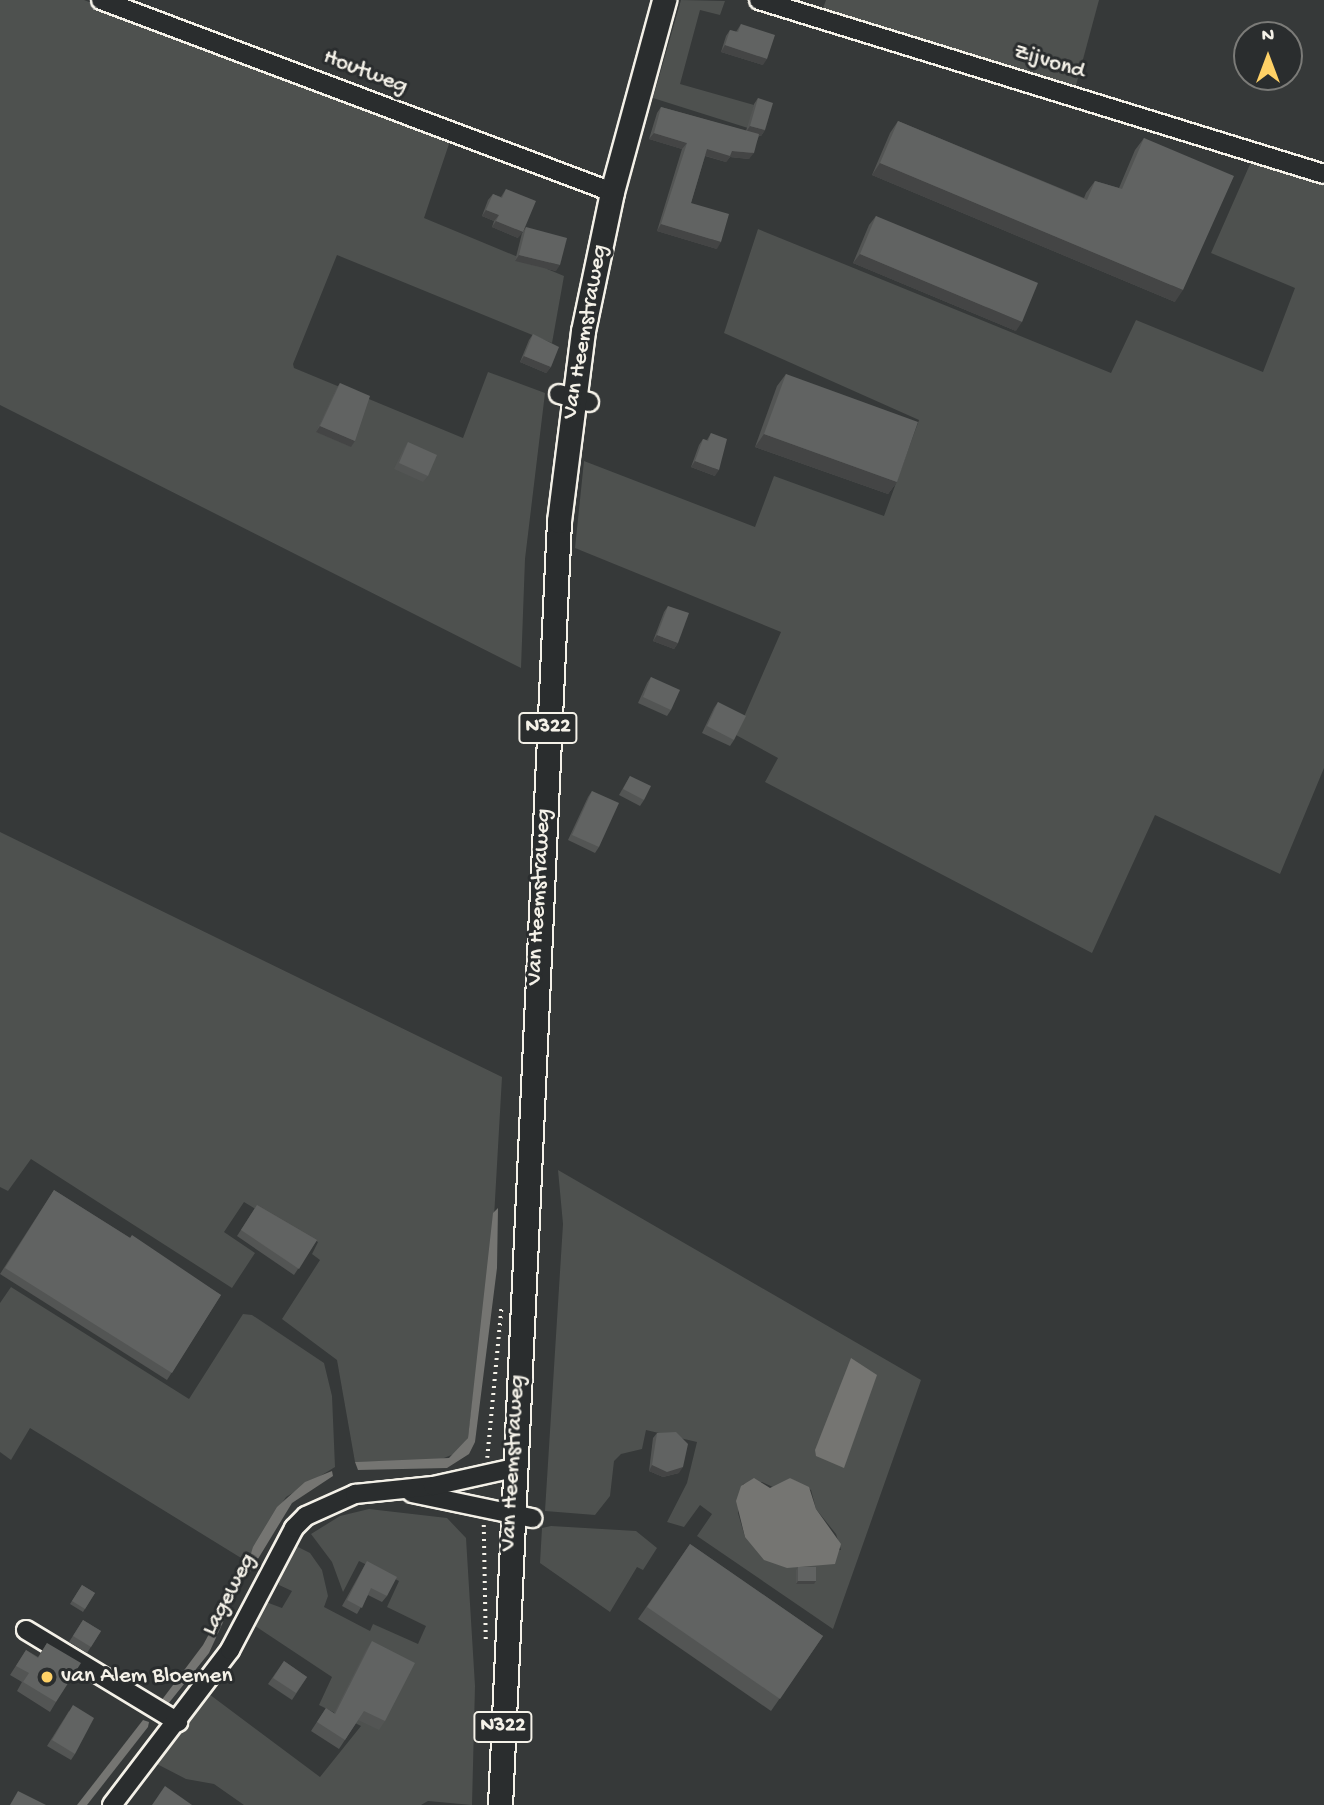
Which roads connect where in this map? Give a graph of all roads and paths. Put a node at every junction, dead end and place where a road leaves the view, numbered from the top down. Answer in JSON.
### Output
{"nodes":[{"id":1,"x":101,"y":0,"type":"edge"},
{"id":2,"x":664,"y":0,"type":"edge"},
{"id":3,"x":759,"y":0,"type":"edge"},
{"id":4,"x":1324,"y":174,"type":"edge"},
{"id":5,"x":611,"y":192,"type":"junction"},
{"id":6,"x":514,"y":1468,"type":"junction"},
{"id":7,"x":395,"y":1489,"type":"junction"},
{"id":8,"x":522,"y":1516,"type":"junction"},
{"id":9,"x":26,"y":1630,"type":"dead end"},
{"id":10,"x":178,"y":1722,"type":"junction"},
{"id":11,"x":112,"y":1805,"type":"edge"},
{"id":12,"x":500,"y":1805,"type":"edge"}],
"edges":[{"from":1,"to":5,"type":"street","name":"Houtweg"},
{"from":2,"to":5,"type":"main road","name":"Van Heemstraweg","number":"N322"},
{"from":3,"to":4,"type":"street","name":"Zijvond"},
{"from":5,"to":6,"type":"main road","name":"Van Heemstraweg","number":"N322"},
{"from":6,"to":7,"type":"street","name":"Lageweg"},
{"from":6,"to":8,"type":"main road","name":"Van Heemstraweg","number":"N322"},
{"from":7,"to":8,"type":"street","name":"Lageweg"},
{"from":7,"to":10,"type":"street","name":"Lageweg"},
{"from":8,"to":12,"type":"main road","name":"Van Heemstraweg","number":"N322"},
{"from":9,"to":10,"type":"street"},
{"from":10,"to":11,"type":"street","name":"Lageweg"}]}
